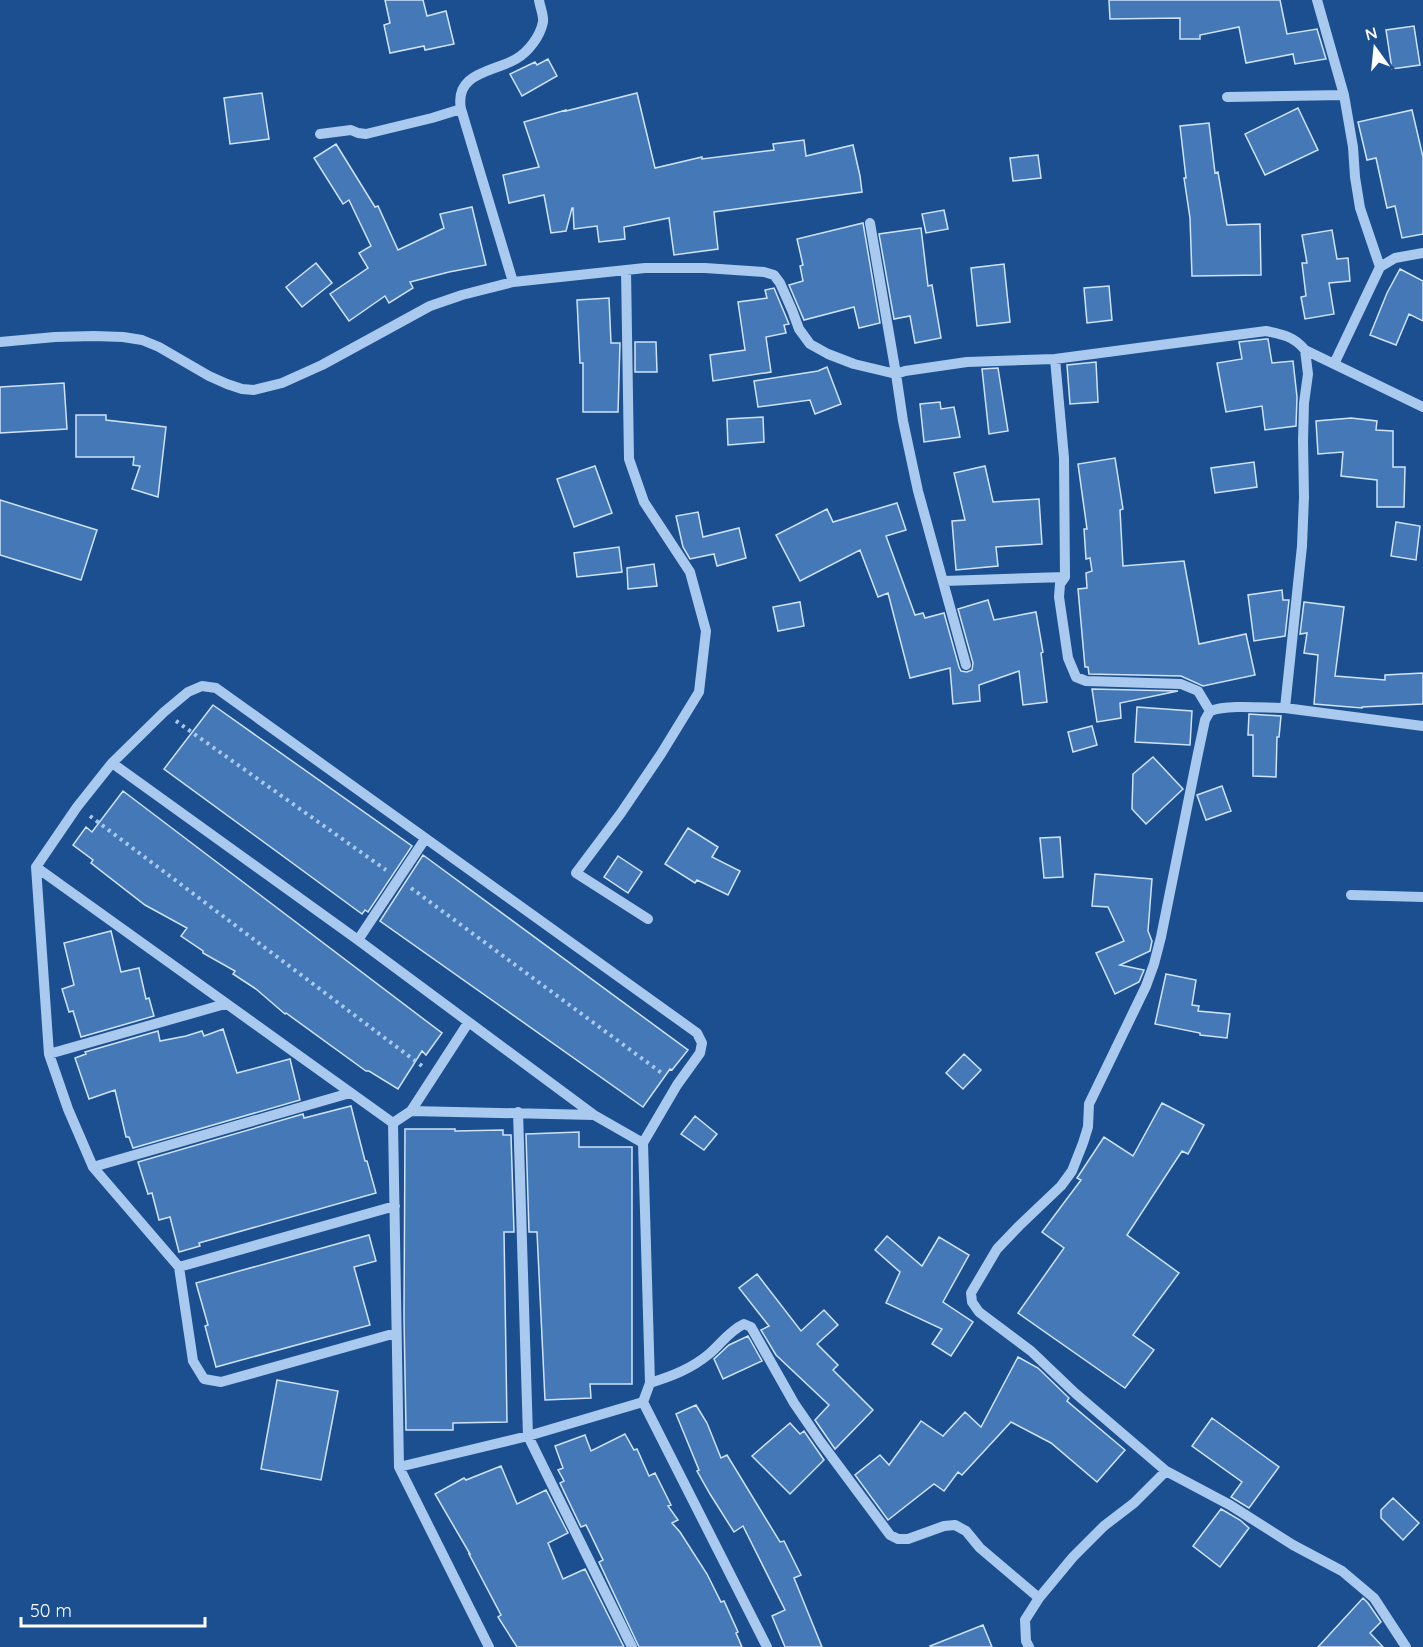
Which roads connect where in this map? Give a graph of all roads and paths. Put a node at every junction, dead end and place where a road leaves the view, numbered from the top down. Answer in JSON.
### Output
{"nodes":[{"id":1,"x":538,"y":0,"type":"edge"},
{"id":2,"x":1317,"y":0,"type":"edge"},
{"id":3,"x":1344,"y":95,"type":"junction"},
{"id":4,"x":1227,"y":97,"type":"dead end"},
{"id":5,"x":461,"y":109,"type":"junction"},
{"id":6,"x":320,"y":134,"type":"dead end"},
{"id":7,"x":870,"y":223,"type":"dead end"},
{"id":8,"x":1423,"y":253,"type":"edge"},
{"id":9,"x":1380,"y":267,"type":"junction"},
{"id":10,"x":627,"y":270,"type":"junction"},
{"id":11,"x":513,"y":282,"type":"junction"},
{"id":12,"x":0,"y":342,"type":"edge"},
{"id":13,"x":1305,"y":351,"type":"junction"},
{"id":14,"x":1054,"y":359,"type":"junction"},
{"id":15,"x":1334,"y":364,"type":"junction"},
{"id":16,"x":896,"y":374,"type":"junction"},
{"id":17,"x":1423,"y":407,"type":"edge"},
{"id":18,"x":1065,"y":578,"type":"junction"},
{"id":19,"x":944,"y":580,"type":"junction"},
{"id":20,"x":966,"y":665,"type":"dead end"},
{"id":21,"x":1285,"y":708,"type":"junction"},
{"id":22,"x":1210,"y":711,"type":"junction"},
{"id":23,"x":164,"y":712,"type":"junction"},
{"id":24,"x":1423,"y":726,"type":"edge"},
{"id":25,"x":111,"y":763,"type":"junction"},
{"id":26,"x":77,"y":807,"type":"junction"},
{"id":27,"x":425,"y":839,"type":"junction"},
{"id":28,"x":36,"y":867,"type":"junction"},
{"id":29,"x":398,"y":879,"type":"junction"},
{"id":30,"x":1351,"y":895,"type":"dead end"},
{"id":31,"x":1423,"y":897,"type":"edge"},
{"id":32,"x":648,"y":919,"type":"dead end"},
{"id":33,"x":358,"y":940,"type":"junction"},
{"id":34,"x":225,"y":1004,"type":"junction"},
{"id":35,"x":468,"y":1023,"type":"junction"},
{"id":36,"x":49,"y":1054,"type":"junction"},
{"id":37,"x":435,"y":1076,"type":"junction"},
{"id":38,"x":677,"y":1085,"type":"junction"},
{"id":39,"x":350,"y":1093,"type":"junction"},
{"id":40,"x":411,"y":1111,"type":"junction"},
{"id":41,"x":518,"y":1112,"type":"junction"},
{"id":42,"x":594,"y":1114,"type":"junction"},
{"id":43,"x":393,"y":1123,"type":"junction"},
{"id":44,"x":643,"y":1143,"type":"junction"},
{"id":45,"x":93,"y":1167,"type":"junction"},
{"id":46,"x":395,"y":1206,"type":"junction"},
{"id":47,"x":179,"y":1268,"type":"junction"},
{"id":48,"x":396,"y":1333,"type":"junction"},
{"id":49,"x":650,"y":1383,"type":"junction"},
{"id":50,"x":643,"y":1402,"type":"junction"},
{"id":51,"x":528,"y":1436,"type":"junction"},
{"id":52,"x":399,"y":1467,"type":"junction"},
{"id":53,"x":1166,"y":1471,"type":"junction"},
{"id":54,"x":1039,"y":1598,"type":"junction"},
{"id":55,"x":489,"y":1647,"type":"edge"},
{"id":56,"x":632,"y":1647,"type":"edge"},
{"id":57,"x":767,"y":1647,"type":"edge"},
{"id":58,"x":1029,"y":1647,"type":"edge"},
{"id":59,"x":1406,"y":1647,"type":"edge"}],
"edges":[{"from":1,"to":5,"type":"street"},
{"from":2,"to":3,"type":"street"},
{"from":3,"to":4,"type":"street"},
{"from":3,"to":9,"type":"street"},
{"from":5,"to":6,"type":"street"},
{"from":5,"to":11,"type":"street"},
{"from":7,"to":16,"type":"street"},
{"from":8,"to":9,"type":"street"},
{"from":9,"to":15,"type":"street"},
{"from":10,"to":11,"type":"street"},
{"from":10,"to":16,"type":"street"},
{"from":10,"to":32,"type":"street"},
{"from":11,"to":12,"type":"street"},
{"from":13,"to":14,"type":"street"},
{"from":13,"to":15,"type":"street"},
{"from":13,"to":21,"type":"street"},
{"from":14,"to":16,"type":"street"},
{"from":14,"to":18,"type":"street"},
{"from":15,"to":17,"type":"street"},
{"from":16,"to":19,"type":"street"},
{"from":18,"to":19,"type":"street"},
{"from":18,"to":22,"type":"street"},
{"from":19,"to":20,"type":"street"},
{"from":21,"to":22,"type":"street"},
{"from":21,"to":24,"type":"street"},
{"from":22,"to":53,"type":"street"},
{"from":23,"to":25,"type":"street"},
{"from":23,"to":27,"type":"street"},
{"from":23,"to":29,"type":"path"},
{"from":25,"to":26,"type":"street"},
{"from":25,"to":33,"type":"street"},
{"from":26,"to":28,"type":"street"},
{"from":26,"to":37,"type":"path"},
{"from":27,"to":29,"type":"street"},
{"from":27,"to":38,"type":"street"},
{"from":28,"to":34,"type":"street"},
{"from":28,"to":36,"type":"street"},
{"from":29,"to":33,"type":"street"},
{"from":29,"to":38,"type":"path"},
{"from":30,"to":31,"type":"street"},
{"from":33,"to":35,"type":"street"},
{"from":34,"to":36,"type":"street"},
{"from":34,"to":39,"type":"street"},
{"from":35,"to":37,"type":"street"},
{"from":35,"to":42,"type":"street"},
{"from":36,"to":45,"type":"street"},
{"from":37,"to":40,"type":"street"},
{"from":38,"to":44,"type":"street"},
{"from":39,"to":43,"type":"street"},
{"from":39,"to":45,"type":"street"},
{"from":40,"to":41,"type":"street"},
{"from":40,"to":43,"type":"street"},
{"from":41,"to":42,"type":"street"},
{"from":41,"to":51,"type":"street"},
{"from":42,"to":44,"type":"street"},
{"from":43,"to":46,"type":"street"},
{"from":44,"to":49,"type":"street"},
{"from":45,"to":47,"type":"street"},
{"from":46,"to":47,"type":"street"},
{"from":46,"to":48,"type":"street"},
{"from":47,"to":48,"type":"street"},
{"from":48,"to":52,"type":"street"},
{"from":49,"to":50,"type":"street"},
{"from":49,"to":54,"type":"street"},
{"from":50,"to":51,"type":"street"},
{"from":50,"to":57,"type":"street"},
{"from":51,"to":52,"type":"street"},
{"from":51,"to":56,"type":"street"},
{"from":52,"to":55,"type":"street"},
{"from":53,"to":54,"type":"street"},
{"from":53,"to":59,"type":"street"},
{"from":54,"to":58,"type":"street"}]}
